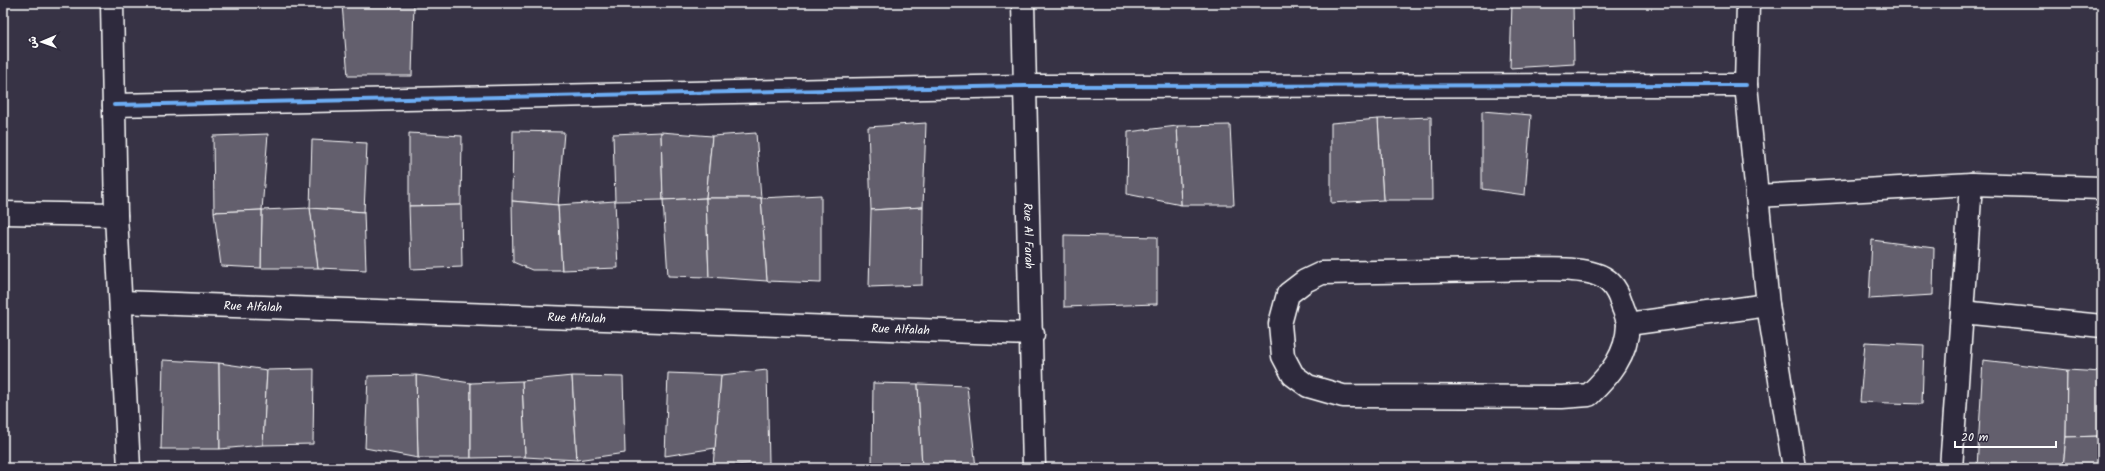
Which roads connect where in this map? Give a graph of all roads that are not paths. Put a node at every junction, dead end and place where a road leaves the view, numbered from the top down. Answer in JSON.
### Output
{"nodes":[{"id":1,"x":112,"y":3,"type":"edge"},
{"id":2,"x":1023,"y":3,"type":"edge"},
{"id":3,"x":1748,"y":3,"type":"edge"},
{"id":4,"x":1746,"y":85,"type":"junction"},
{"id":5,"x":1025,"y":86,"type":"junction"},
{"id":6,"x":114,"y":105,"type":"junction"},
{"id":7,"x":1971,"y":184,"type":"junction"},
{"id":8,"x":2102,"y":188,"type":"edge"},
{"id":9,"x":1757,"y":196,"type":"junction"},
{"id":10,"x":3,"y":213,"type":"edge"},
{"id":11,"x":116,"y":214,"type":"junction"},
{"id":12,"x":121,"y":302,"type":"junction"},
{"id":13,"x":1768,"y":304,"type":"junction"},
{"id":14,"x":1962,"y":312,"type":"junction"},
{"id":15,"x":1628,"y":324,"type":"junction"},
{"id":16,"x":2102,"y":326,"type":"edge"},
{"id":17,"x":1033,"y":334,"type":"junction"},
{"id":18,"x":129,"y":468,"type":"edge"},
{"id":19,"x":1034,"y":468,"type":"edge"},
{"id":20,"x":1794,"y":468,"type":"edge"},
{"id":21,"x":1951,"y":468,"type":"edge"}],
"edges":[{"from":1,"to":6,"type":"street"},
{"from":2,"to":5,"type":"street","name":"Rue Al Farah"},
{"from":3,"to":4,"type":"street"},
{"from":4,"to":5,"type":"street"},
{"from":4,"to":9,"type":"street"},
{"from":5,"to":6,"type":"street"},
{"from":5,"to":17,"type":"street","name":"Rue Al Farah"},
{"from":6,"to":11,"type":"street"},
{"from":7,"to":8,"type":"street"},
{"from":7,"to":9,"type":"street"},
{"from":7,"to":14,"type":"street"},
{"from":9,"to":13,"type":"street"},
{"from":10,"to":11,"type":"street"},
{"from":11,"to":12,"type":"street"},
{"from":12,"to":17,"type":"street","name":"Rue Alfalah"},
{"from":12,"to":18,"type":"street"},
{"from":13,"to":15,"type":"street"},
{"from":13,"to":20,"type":"street"},
{"from":14,"to":16,"type":"street"},
{"from":14,"to":21,"type":"street"},
{"from":15,"to":15,"type":"street"},
{"from":17,"to":19,"type":"street","name":"Rue Al Farah"}]}
